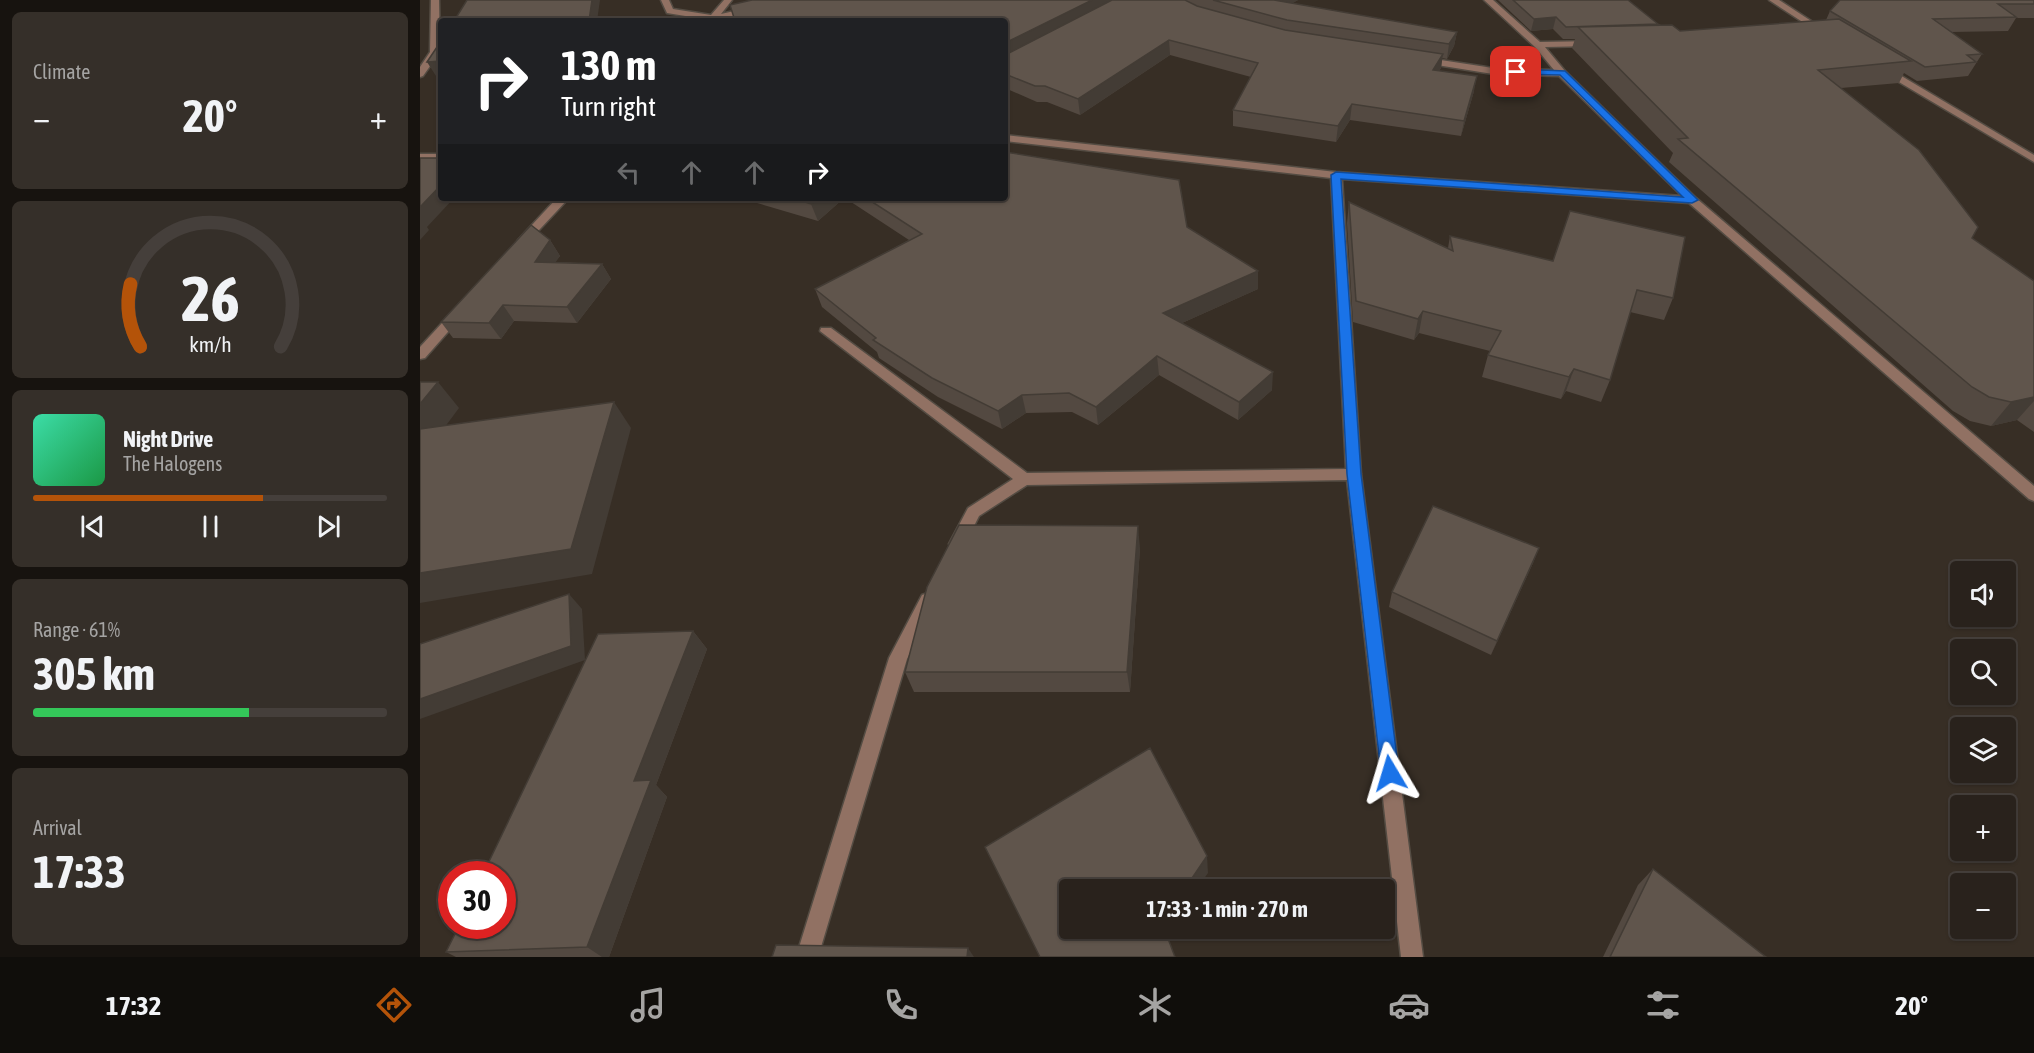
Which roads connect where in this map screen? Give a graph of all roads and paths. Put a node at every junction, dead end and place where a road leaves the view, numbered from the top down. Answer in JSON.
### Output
{"nodes":[{"id":1,"x":435,"y":0,"type":"edge"},
{"id":2,"x":665,"y":0,"type":"edge"},
{"id":3,"x":728,"y":0,"type":"edge"},
{"id":4,"x":1488,"y":0,"type":"edge"},
{"id":5,"x":1773,"y":0,"type":"edge"},
{"id":6,"x":766,"y":8,"type":"edge"},
{"id":7,"x":707,"y":18,"type":"edge"},
{"id":8,"x":713,"y":18,"type":"edge"},
{"id":9,"x":717,"y":18,"type":"edge"},
{"id":10,"x":1806,"y":37,"type":"edge"},
{"id":11,"x":1608,"y":43,"type":"edge"},
{"id":12,"x":1538,"y":45,"type":"junction"},
{"id":13,"x":1412,"y":59,"type":"edge"},
{"id":14,"x":1881,"y":67,"type":"edge"},
{"id":15,"x":1562,"y":73,"type":"junction"},
{"id":16,"x":420,"y":74,"type":"edge"},
{"id":17,"x":1008,"y":138,"type":"edge"},
{"id":18,"x":420,"y":157,"type":"edge"},
{"id":19,"x":438,"y":157,"type":"edge"},
{"id":20,"x":2034,"y":159,"type":"edge"},
{"id":21,"x":1336,"y":175,"type":"junction"},
{"id":22,"x":1692,"y":200,"type":"junction"},
{"id":23,"x":560,"y":201,"type":"edge"},
{"id":24,"x":515,"y":250,"type":"edge"},
{"id":25,"x":468,"y":302,"type":"edge"},
{"id":26,"x":826,"y":332,"type":"dead end"},
{"id":27,"x":420,"y":355,"type":"edge"},
{"id":28,"x":1354,"y":474,"type":"junction"},
{"id":29,"x":1024,"y":479,"type":"junction"},
{"id":30,"x":2034,"y":495,"type":"edge"},
{"id":31,"x":952,"y":554,"type":"edge"},
{"id":32,"x":936,"y":585,"type":"edge"},
{"id":33,"x":807,"y":957,"type":"edge"},
{"id":34,"x":1412,"y":957,"type":"edge"}],
"edges":[{"from":1,"to":16,"type":"street"},
{"from":2,"to":7,"type":"street"},
{"from":3,"to":8,"type":"street"},
{"from":4,"to":12,"type":"street"},
{"from":5,"to":10,"type":"street"},
{"from":6,"to":9,"type":"street"},
{"from":11,"to":12,"type":"street"},
{"from":12,"to":15,"type":"street"},
{"from":13,"to":15,"type":"street"},
{"from":14,"to":20,"type":"street"},
{"from":15,"to":22,"type":"street"},
{"from":17,"to":21,"type":"street"},
{"from":18,"to":19,"type":"street"},
{"from":21,"to":22,"type":"street"},
{"from":21,"to":28,"type":"street"},
{"from":22,"to":30,"type":"street"},
{"from":23,"to":24,"type":"street"},
{"from":25,"to":27,"type":"street"},
{"from":26,"to":29,"type":"street"},
{"from":28,"to":29,"type":"street"},
{"from":28,"to":34,"type":"street"},
{"from":29,"to":31,"type":"street"},
{"from":32,"to":33,"type":"street"}]}
